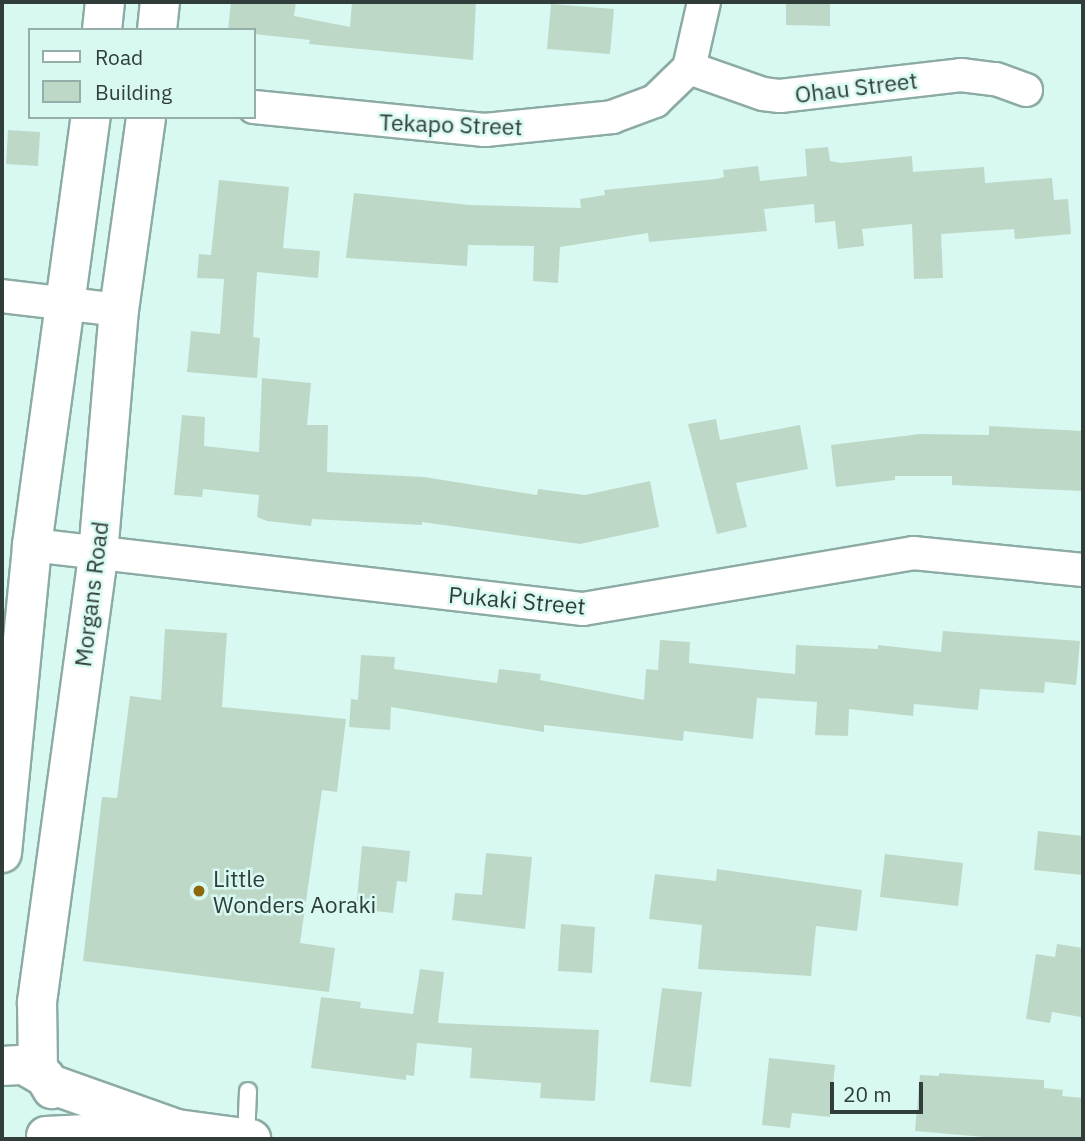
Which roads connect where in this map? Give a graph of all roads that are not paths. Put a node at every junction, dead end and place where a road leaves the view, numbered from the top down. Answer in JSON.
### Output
{"nodes":[{"id":1,"x":105,"y":2,"type":"edge"},
{"id":2,"x":160,"y":2,"type":"edge"},
{"id":3,"x":704,"y":2,"type":"edge"},
{"id":4,"x":102,"y":28,"type":"edge"},
{"id":5,"x":157,"y":28,"type":"edge"},
{"id":6,"x":689,"y":68,"type":"junction"},
{"id":7,"x":1026,"y":90,"type":"dead end"},
{"id":8,"x":256,"y":107,"type":"edge"},
{"id":9,"x":91,"y":119,"type":"edge"},
{"id":10,"x":146,"y":119,"type":"edge"},
{"id":11,"x":2,"y":296,"type":"edge"},
{"id":12,"x":67,"y":303,"type":"junction"},
{"id":13,"x":119,"y":310,"type":"junction"},
{"id":14,"x":33,"y":545,"type":"junction"},
{"id":15,"x":98,"y":554,"type":"junction"},
{"id":16,"x":1083,"y":570,"type":"edge"},
{"id":17,"x":2,"y":853,"type":"edge"},
{"id":18,"x":30,"y":1074,"type":"edge"},
{"id":19,"x":248,"y":1091,"type":"dead end"},
{"id":20,"x":177,"y":1129,"type":"junction"},
{"id":21,"x":44,"y":1137,"type":"edge"},
{"id":22,"x":248,"y":1139,"type":"edge"}],
"edges":[{"from":1,"to":4,"type":"street"},
{"from":2,"to":5,"type":"street"},
{"from":3,"to":6,"type":"street"},
{"from":6,"to":7,"type":"street","name":"Ohau Street"},
{"from":6,"to":8,"type":"street","name":"Tekapo Street"},
{"from":9,"to":12,"type":"street"},
{"from":10,"to":13,"type":"street","name":"Morgans Road"},
{"from":11,"to":12,"type":"street"},
{"from":12,"to":13,"type":"street"},
{"from":12,"to":14,"type":"street"},
{"from":13,"to":15,"type":"street","name":"Morgans Road"},
{"from":14,"to":15,"type":"street","name":"Pukaki Street"},
{"from":14,"to":17,"type":"street"},
{"from":15,"to":16,"type":"street","name":"Pukaki Street"},
{"from":15,"to":18,"type":"street","name":"Morgans Road"},
{"from":18,"to":20,"type":"street"},
{"from":18,"to":21,"type":"street","name":"Morgans Road"},
{"from":19,"to":22,"type":"lane"},
{"from":20,"to":21,"type":"street"},
{"from":20,"to":22,"type":"street"}]}
